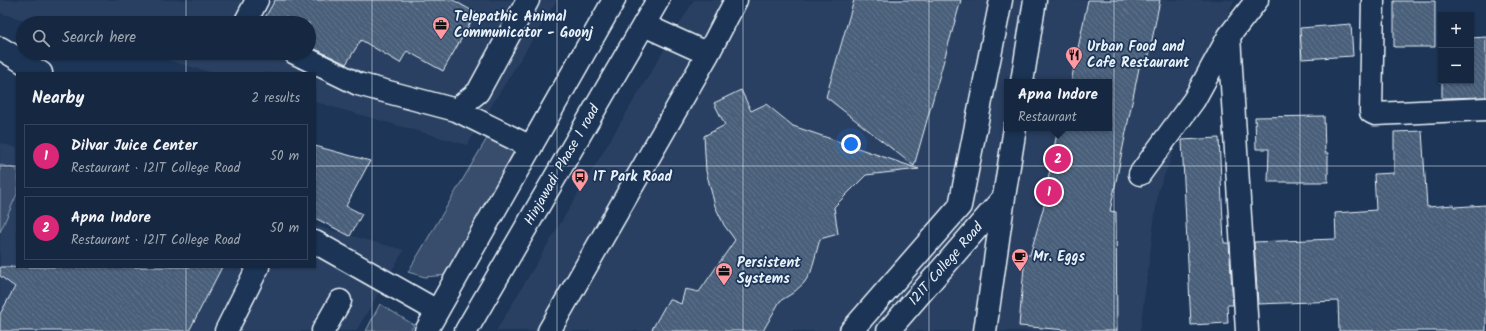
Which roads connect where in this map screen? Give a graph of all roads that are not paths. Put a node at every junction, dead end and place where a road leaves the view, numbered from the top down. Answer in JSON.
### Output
{"nodes":[{"id":1,"x":258,"y":0,"type":"edge"},
{"id":2,"x":528,"y":0,"type":"edge"},
{"id":3,"x":614,"y":0,"type":"edge"},
{"id":4,"x":658,"y":0,"type":"edge"},
{"id":5,"x":736,"y":0,"type":"edge"},
{"id":6,"x":1000,"y":0,"type":"edge"},
{"id":7,"x":1035,"y":0,"type":"edge"},
{"id":8,"x":1257,"y":0,"type":"edge"},
{"id":9,"x":1373,"y":0,"type":"edge"},
{"id":10,"x":249,"y":16,"type":"edge"},
{"id":11,"x":644,"y":25,"type":"junction"},
{"id":12,"x":1229,"y":36,"type":"junction"},
{"id":13,"x":0,"y":48,"type":"edge"},
{"id":14,"x":708,"y":54,"type":"junction"},
{"id":15,"x":16,"y":58,"type":"edge"},
{"id":16,"x":20,"y":60,"type":"edge"},
{"id":17,"x":309,"y":60,"type":"edge"},
{"id":18,"x":39,"y":72,"type":"edge"},
{"id":19,"x":1022,"y":79,"type":"edge"},
{"id":20,"x":1486,"y":109,"type":"edge"},
{"id":21,"x":456,"y":110,"type":"junction"},
{"id":22,"x":1015,"y":131,"type":"edge"},
{"id":23,"x":531,"y":147,"type":"junction"},
{"id":24,"x":1140,"y":174,"type":"dead end"},
{"id":25,"x":1004,"y":197,"type":"junction"},
{"id":26,"x":316,"y":243,"type":"edge"},
{"id":27,"x":258,"y":268,"type":"edge"},
{"id":28,"x":340,"y":301,"type":"dead end"},
{"id":29,"x":437,"y":312,"type":"junction"},
{"id":30,"x":226,"y":331,"type":"edge"},
{"id":31,"x":324,"y":331,"type":"edge"},
{"id":32,"x":426,"y":331,"type":"edge"},
{"id":33,"x":466,"y":331,"type":"edge"},
{"id":34,"x":549,"y":331,"type":"edge"},
{"id":35,"x":851,"y":331,"type":"edge"},
{"id":36,"x":888,"y":331,"type":"edge"},
{"id":37,"x":985,"y":331,"type":"edge"},
{"id":38,"x":1247,"y":331,"type":"edge"}],
"edges":[{"from":1,"to":10,"type":"street"},
{"from":2,"to":21,"type":"street"},
{"from":3,"to":23,"type":"street"},
{"from":4,"to":11,"type":"street","name":"Hinjawadi Phase 1 road"},
{"from":5,"to":14,"type":"street"},
{"from":6,"to":35,"type":"street"},
{"from":7,"to":19,"type":"street"},
{"from":8,"to":12,"type":"street"},
{"from":9,"to":20,"type":"street"},
{"from":11,"to":14,"type":"street"},
{"from":11,"to":33,"type":"street","name":"Hinjawadi Phase 1 road"},
{"from":12,"to":24,"type":"street"},
{"from":12,"to":38,"type":"street"},
{"from":13,"to":15,"type":"street"},
{"from":14,"to":34,"type":"street"},
{"from":16,"to":18,"type":"street"},
{"from":17,"to":21,"type":"street"},
{"from":21,"to":23,"type":"street"},
{"from":22,"to":25,"type":"street"},
{"from":23,"to":29,"type":"street"},
{"from":25,"to":36,"type":"street","name":"I2IT College Road"},
{"from":25,"to":37,"type":"street"},
{"from":26,"to":29,"type":"street"},
{"from":27,"to":30,"type":"street"},
{"from":28,"to":31,"type":"street"},
{"from":29,"to":32,"type":"street"}]}
